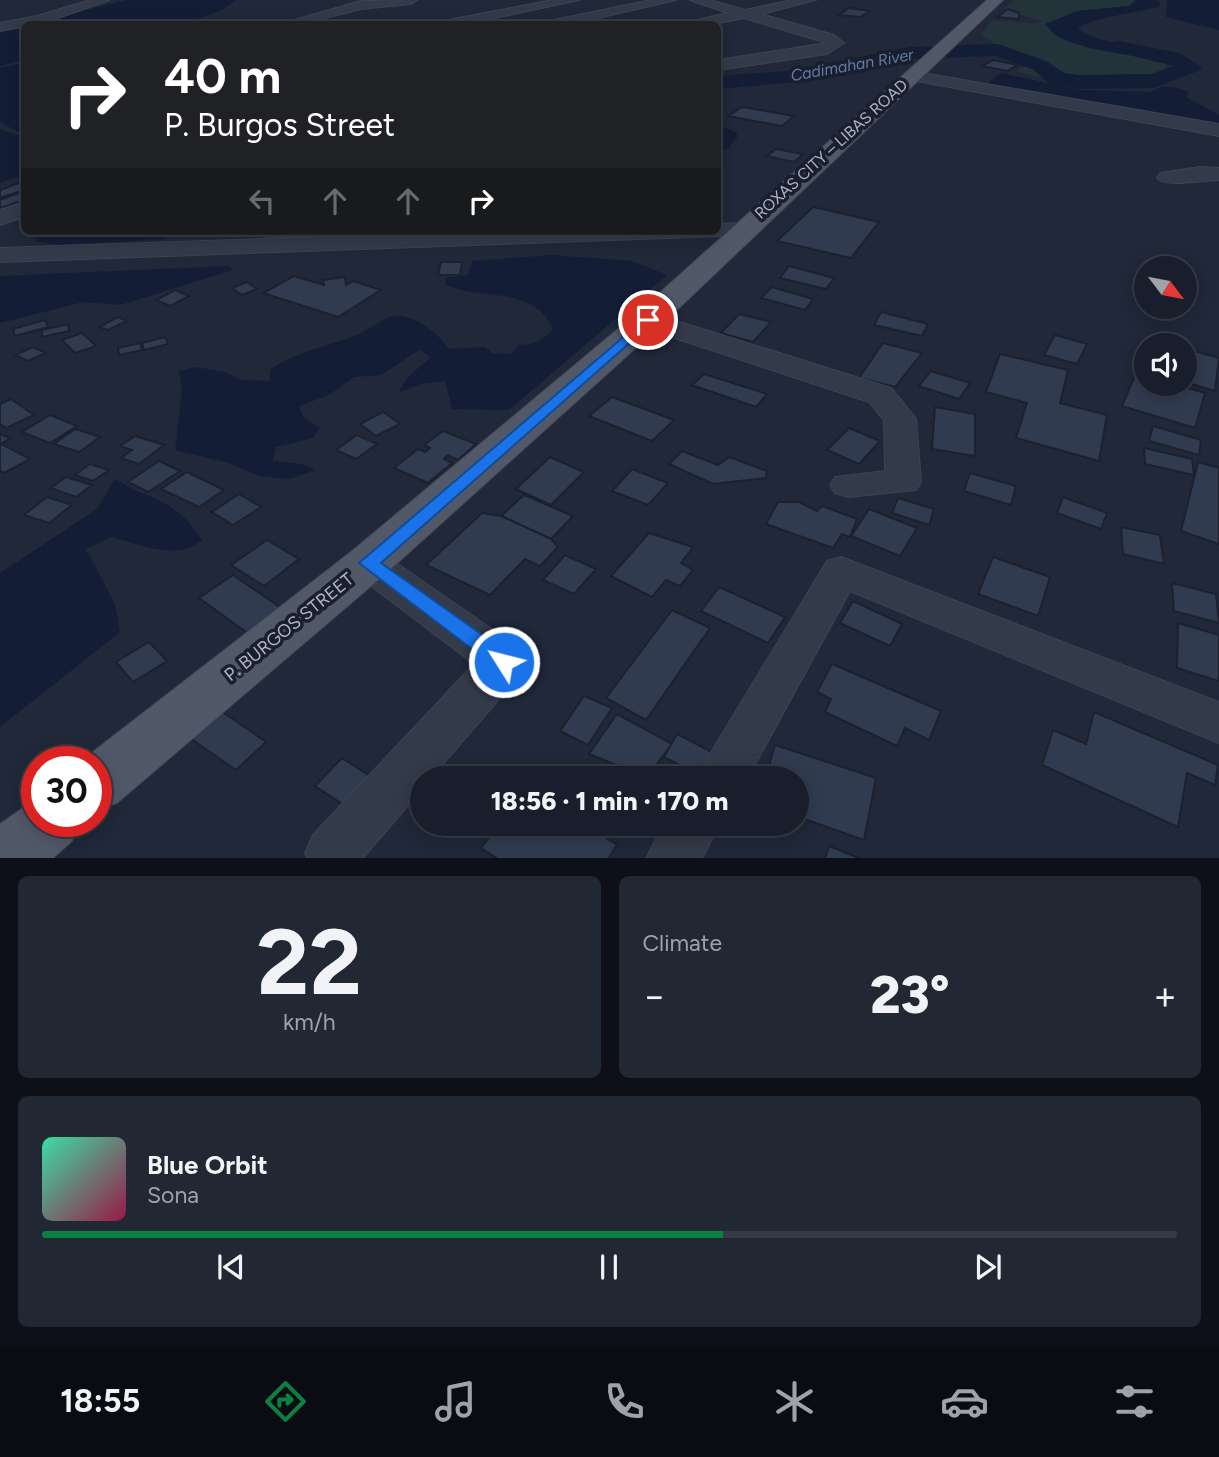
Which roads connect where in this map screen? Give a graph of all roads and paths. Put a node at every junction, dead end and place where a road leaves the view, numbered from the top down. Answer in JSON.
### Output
{"nodes":[{"id":1,"x":519,"y":0,"type":"edge"},
{"id":2,"x":573,"y":0,"type":"edge"},
{"id":3,"x":670,"y":0,"type":"edge"},
{"id":4,"x":696,"y":0,"type":"edge"},
{"id":5,"x":810,"y":0,"type":"edge"},
{"id":6,"x":996,"y":0,"type":"edge"},
{"id":7,"x":99,"y":1,"type":"edge"},
{"id":8,"x":412,"y":2,"type":"edge"},
{"id":9,"x":474,"y":3,"type":"dead end"},
{"id":10,"x":361,"y":5,"type":"junction"},
{"id":11,"x":62,"y":6,"type":"edge"},
{"id":12,"x":540,"y":6,"type":"junction"},
{"id":13,"x":13,"y":10,"type":"dead end"},
{"id":14,"x":328,"y":13,"type":"junction"},
{"id":15,"x":504,"y":13,"type":"junction"},
{"id":16,"x":385,"y":15,"type":"dead end"},
{"id":17,"x":746,"y":15,"type":"junction"},
{"id":18,"x":445,"y":19,"type":"edge"},
{"id":19,"x":579,"y":19,"type":"junction"},
{"id":20,"x":300,"y":21,"type":"edge"},
{"id":21,"x":347,"y":21,"type":"edge"},
{"id":22,"x":569,"y":21,"type":"edge"},
{"id":23,"x":713,"y":21,"type":"edge"},
{"id":24,"x":0,"y":27,"type":"edge"},
{"id":25,"x":800,"y":29,"type":"junction"},
{"id":26,"x":759,"y":37,"type":"dead end"},
{"id":27,"x":721,"y":65,"type":"edge"},
{"id":28,"x":911,"y":76,"type":"junction"},
{"id":29,"x":1219,"y":130,"type":"edge"},
{"id":30,"x":1219,"y":174,"type":"edge"},
{"id":31,"x":1168,"y":178,"type":"dead end"},
{"id":32,"x":21,"y":210,"type":"edge"},
{"id":33,"x":0,"y":218,"type":"edge"},
{"id":34,"x":736,"y":237,"type":"junction"},
{"id":35,"x":0,"y":255,"type":"edge"},
{"id":36,"x":0,"y":268,"type":"edge"},
{"id":37,"x":648,"y":320,"type":"junction"},
{"id":38,"x":848,"y":485,"type":"dead end"},
{"id":39,"x":368,"y":563,"type":"junction"},
{"id":40,"x":1219,"y":723,"type":"edge"},
{"id":41,"x":728,"y":766,"type":"edge"},
{"id":42,"x":112,"y":771,"type":"edge"},
{"id":43,"x":686,"y":836,"type":"edge"},
{"id":44,"x":31,"y":837,"type":"edge"},
{"id":45,"x":332,"y":853,"type":"dead end"},
{"id":46,"x":5,"y":858,"type":"edge"},
{"id":47,"x":674,"y":858,"type":"edge"}],
"edges":[{"from":1,"to":12,"type":"street"},
{"from":2,"to":12,"type":"street"},
{"from":3,"to":19,"type":"street"},
{"from":4,"to":17,"type":"street"},
{"from":5,"to":17,"type":"street"},
{"from":6,"to":28,"type":"main road","name":"ROXAS CITY – LIBAS ROAD"},
{"from":7,"to":11,"type":"street"},
{"from":8,"to":10,"type":"street"},
{"from":9,"to":15,"type":"street"},
{"from":10,"to":14,"type":"street"},
{"from":10,"to":16,"type":"street"},
{"from":11,"to":13,"type":"street"},
{"from":11,"to":24,"type":"street"},
{"from":12,"to":15,"type":"street"},
{"from":12,"to":19,"type":"street"},
{"from":14,"to":20,"type":"street"},
{"from":14,"to":21,"type":"street"},
{"from":15,"to":18,"type":"street"},
{"from":17,"to":23,"type":"street"},
{"from":17,"to":25,"type":"street"},
{"from":19,"to":22,"type":"street"},
{"from":25,"to":26,"type":"street"},
{"from":25,"to":27,"type":"street"},
{"from":28,"to":29,"type":"street"},
{"from":28,"to":34,"type":"main road","name":"ROXAS CITY – LIBAS ROAD"},
{"from":30,"to":31,"type":"street"},
{"from":32,"to":33,"type":"street"},
{"from":34,"to":35,"type":"street"},
{"from":34,"to":36,"type":"street"},
{"from":34,"to":37,"type":"main road","name":"P. BURGOS STREET"},
{"from":37,"to":38,"type":"street"},
{"from":37,"to":39,"type":"main road","name":"P. BURGOS STREET"},
{"from":39,"to":42,"type":"main road","name":"P. BURGOS STREET"},
{"from":39,"to":45,"type":"street"},
{"from":40,"to":41,"type":"street"},
{"from":43,"to":47,"type":"street"},
{"from":44,"to":46,"type":"main road"}]}
